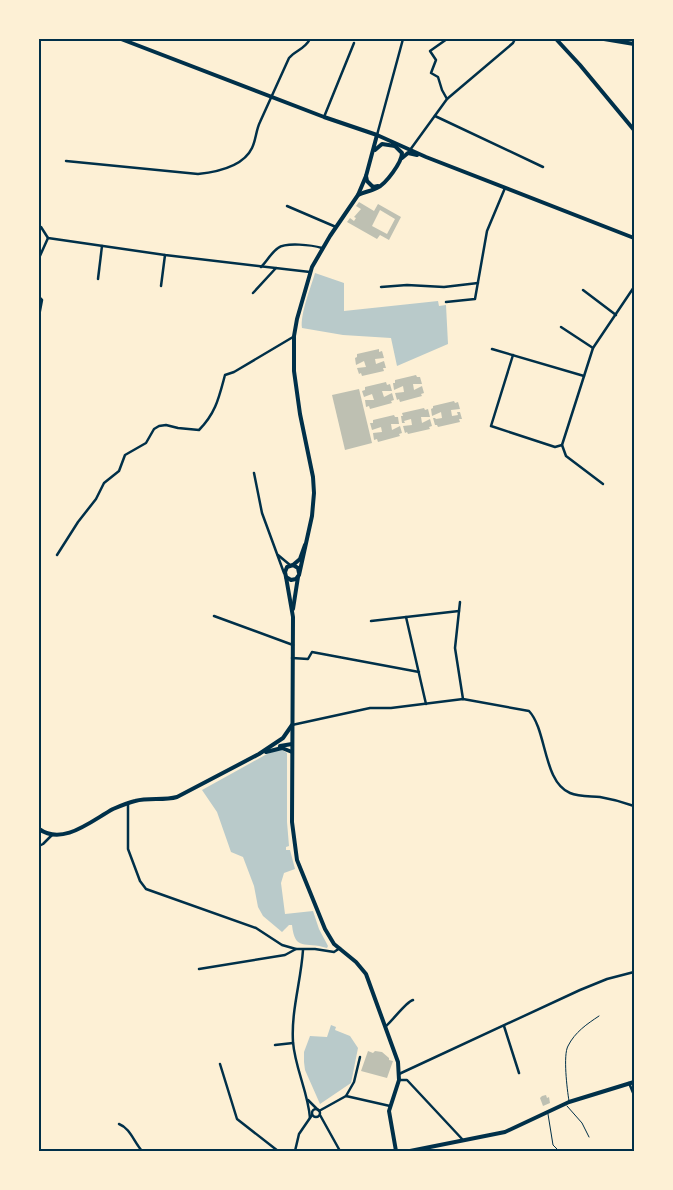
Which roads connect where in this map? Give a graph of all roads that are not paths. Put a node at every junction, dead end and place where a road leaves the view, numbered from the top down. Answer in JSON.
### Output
{"nodes":[{"id":1,"x":121,"y":39,"type":"edge"},
{"id":2,"x":310,"y":39,"type":"edge"},
{"id":3,"x":403,"y":39,"type":"edge"},
{"id":4,"x":447,"y":39,"type":"edge"},
{"id":5,"x":515,"y":39,"type":"edge"},
{"id":6,"x":556,"y":39,"type":"edge"},
{"id":7,"x":604,"y":39,"type":"edge"},
{"id":8,"x":354,"y":42,"type":"dead end"},
{"id":9,"x":634,"y":44,"type":"edge"},
{"id":10,"x":271,"y":96,"type":"junction"},
{"id":11,"x":447,"y":99,"type":"junction"},
{"id":12,"x":435,"y":116,"type":"junction"},
{"id":13,"x":324,"y":117,"type":"junction"},
{"id":14,"x":634,"y":130,"type":"edge"},
{"id":15,"x":377,"y":135,"type":"junction"},
{"id":16,"x":389,"y":141,"type":"junction"},
{"id":17,"x":395,"y":146,"type":"junction"},
{"id":18,"x":403,"y":147,"type":"junction"},
{"id":19,"x":410,"y":150,"type":"junction"},
{"id":20,"x":374,"y":151,"type":"junction"},
{"id":21,"x":426,"y":157,"type":"junction"},
{"id":22,"x":402,"y":158,"type":"junction"},
{"id":23,"x":66,"y":161,"type":"dead end"},
{"id":24,"x":544,"y":167,"type":"dead end"},
{"id":25,"x":366,"y":176,"type":"junction"},
{"id":26,"x":384,"y":184,"type":"junction"},
{"id":27,"x":505,"y":188,"type":"junction"},
{"id":28,"x":358,"y":195,"type":"junction"},
{"id":29,"x":287,"y":206,"type":"dead end"},
{"id":30,"x":41,"y":227,"type":"dead end"},
{"id":31,"x":336,"y":227,"type":"junction"},
{"id":32,"x":48,"y":238,"type":"junction"},
{"id":33,"x":634,"y":238,"type":"edge"},
{"id":34,"x":102,"y":246,"type":"junction"},
{"id":35,"x":322,"y":248,"type":"junction"},
{"id":36,"x":165,"y":255,"type":"junction"},
{"id":37,"x":39,"y":258,"type":"edge"},
{"id":38,"x":261,"y":267,"type":"junction"},
{"id":39,"x":276,"y":268,"type":"junction"},
{"id":40,"x":310,"y":272,"type":"junction"},
{"id":41,"x":98,"y":279,"type":"dead end"},
{"id":42,"x":478,"y":283,"type":"junction"},
{"id":43,"x":161,"y":286,"type":"dead end"},
{"id":44,"x":381,"y":287,"type":"dead end"},
{"id":45,"x":634,"y":287,"type":"edge"},
{"id":46,"x":582,"y":290,"type":"dead end"},
{"id":47,"x":253,"y":292,"type":"dead end"},
{"id":48,"x":39,"y":297,"type":"edge"},
{"id":49,"x":446,"y":302,"type":"dead end"},
{"id":50,"x":616,"y":315,"type":"junction"},
{"id":51,"x":39,"y":316,"type":"edge"},
{"id":52,"x":561,"y":327,"type":"dead end"},
{"id":53,"x":294,"y":336,"type":"junction"},
{"id":54,"x":593,"y":348,"type":"junction"},
{"id":55,"x":492,"y":349,"type":"dead end"},
{"id":56,"x":513,"y":355,"type":"junction"},
{"id":57,"x":584,"y":376,"type":"junction"},
{"id":58,"x":562,"y":445,"type":"junction"},
{"id":59,"x":254,"y":473,"type":"dead end"},
{"id":60,"x":603,"y":484,"type":"dead end"},
{"id":61,"x":307,"y":538,"type":"junction"},
{"id":62,"x":276,"y":552,"type":"junction"},
{"id":63,"x":57,"y":555,"type":"dead end"},
{"id":64,"x":291,"y":565,"type":"junction"},
{"id":65,"x":299,"y":575,"type":"junction"},
{"id":66,"x":286,"y":576,"type":"junction"},
{"id":67,"x":460,"y":602,"type":"dead end"},
{"id":68,"x":459,"y":611,"type":"junction"},
{"id":69,"x":214,"y":616,"type":"dead end"},
{"id":70,"x":293,"y":616,"type":"junction"},
{"id":71,"x":406,"y":617,"type":"junction"},
{"id":72,"x":371,"y":621,"type":"dead end"},
{"id":73,"x":293,"y":644,"type":"junction"},
{"id":74,"x":292,"y":658,"type":"junction"},
{"id":75,"x":419,"y":672,"type":"junction"},
{"id":76,"x":463,"y":699,"type":"junction"},
{"id":77,"x":426,"y":704,"type":"junction"},
{"id":78,"x":292,"y":725,"type":"junction"},
{"id":79,"x":282,"y":738,"type":"junction"},
{"id":80,"x":292,"y":738,"type":"junction"},
{"id":81,"x":292,"y":744,"type":"junction"},
{"id":82,"x":276,"y":748,"type":"junction"},
{"id":83,"x":292,"y":752,"type":"junction"},
{"id":84,"x":259,"y":754,"type":"junction"},
{"id":85,"x":128,"y":803,"type":"junction"},
{"id":86,"x":634,"y":806,"type":"edge"},
{"id":87,"x":39,"y":829,"type":"edge"},
{"id":88,"x":52,"y":835,"type":"junction"},
{"id":89,"x":39,"y":846,"type":"edge"},
{"id":90,"x":340,"y":948,"type":"junction"},
{"id":91,"x":296,"y":949,"type":"junction"},
{"id":92,"x":303,"y":950,"type":"junction"},
{"id":93,"x":199,"y":969,"type":"dead end"},
{"id":94,"x":634,"y":972,"type":"edge"},
{"id":95,"x":413,"y":1000,"type":"dead end"},
{"id":96,"x":599,"y":1016,"type":"dead end"},
{"id":97,"x":504,"y":1026,"type":"junction"},
{"id":98,"x":385,"y":1027,"type":"junction"},
{"id":99,"x":293,"y":1043,"type":"junction"},
{"id":100,"x":275,"y":1045,"type":"dead end"},
{"id":101,"x":360,"y":1057,"type":"dead end"},
{"id":102,"x":220,"y":1064,"type":"dead end"},
{"id":103,"x":519,"y":1073,"type":"dead end"},
{"id":104,"x":399,"y":1077,"type":"junction"},
{"id":105,"x":634,"y":1082,"type":"edge"},
{"id":106,"x":629,"y":1083,"type":"junction"},
{"id":107,"x":634,"y":1095,"type":"edge"},
{"id":108,"x":346,"y":1096,"type":"junction"},
{"id":109,"x":308,"y":1100,"type":"junction"},
{"id":110,"x":567,"y":1102,"type":"junction"},
{"id":111,"x":390,"y":1106,"type":"junction"},
{"id":112,"x":548,"y":1111,"type":"junction"},
{"id":113,"x":319,"y":1112,"type":"junction"},
{"id":114,"x":311,"y":1115,"type":"junction"},
{"id":115,"x":118,"y":1124,"type":"dead end"},
{"id":116,"x":589,"y":1137,"type":"dead end"},
{"id":117,"x":464,"y":1140,"type":"junction"},
{"id":118,"x":142,"y":1151,"type":"edge"},
{"id":119,"x":278,"y":1151,"type":"edge"},
{"id":120,"x":295,"y":1151,"type":"edge"},
{"id":121,"x":340,"y":1151,"type":"edge"},
{"id":122,"x":396,"y":1151,"type":"edge"},
{"id":123,"x":410,"y":1151,"type":"edge"},
{"id":124,"x":559,"y":1151,"type":"edge"}],
"edges":[{"from":1,"to":10,"type":"main road"},
{"from":2,"to":10,"type":"street"},
{"from":3,"to":15,"type":"street"},
{"from":4,"to":11,"type":"street"},
{"from":5,"to":11,"type":"street"},
{"from":6,"to":14,"type":"main road"},
{"from":7,"to":9,"type":"main road"},
{"from":8,"to":13,"type":"street"},
{"from":10,"to":13,"type":"main road"},
{"from":10,"to":23,"type":"street"},
{"from":11,"to":12,"type":"street"},
{"from":12,"to":19,"type":"street"},
{"from":12,"to":24,"type":"street"},
{"from":13,"to":15,"type":"main road"},
{"from":15,"to":16,"type":"main road"},
{"from":15,"to":20,"type":"main road"},
{"from":16,"to":17,"type":"main road"},
{"from":16,"to":18,"type":"main road"},
{"from":17,"to":18,"type":"main road"},
{"from":17,"to":20,"type":"main road"},
{"from":17,"to":22,"type":"main road"},
{"from":18,"to":19,"type":"main road"},
{"from":19,"to":21,"type":"main road"},
{"from":20,"to":25,"type":"main road"},
{"from":21,"to":22,"type":"main road"},
{"from":21,"to":27,"type":"main road"},
{"from":22,"to":26,"type":"main road"},
{"from":25,"to":26,"type":"main road"},
{"from":25,"to":28,"type":"main road"},
{"from":26,"to":28,"type":"main road"},
{"from":27,"to":33,"type":"main road"},
{"from":27,"to":42,"type":"street"},
{"from":28,"to":31,"type":"main road"},
{"from":29,"to":31,"type":"street"},
{"from":30,"to":32,"type":"street"},
{"from":31,"to":35,"type":"main road"},
{"from":32,"to":34,"type":"street"},
{"from":32,"to":37,"type":"street"},
{"from":34,"to":36,"type":"street"},
{"from":34,"to":41,"type":"street"},
{"from":35,"to":38,"type":"street"},
{"from":35,"to":40,"type":"main road"},
{"from":36,"to":38,"type":"street"},
{"from":36,"to":43,"type":"street"},
{"from":38,"to":39,"type":"street"},
{"from":39,"to":40,"type":"street"},
{"from":39,"to":47,"type":"street"},
{"from":40,"to":53,"type":"main road"},
{"from":42,"to":44,"type":"street"},
{"from":42,"to":49,"type":"street"},
{"from":45,"to":50,"type":"street"},
{"from":46,"to":50,"type":"street"},
{"from":48,"to":51,"type":"street"},
{"from":50,"to":54,"type":"street"},
{"from":52,"to":54,"type":"street"},
{"from":53,"to":61,"type":"main road"},
{"from":53,"to":63,"type":"street"},
{"from":54,"to":57,"type":"street"},
{"from":55,"to":56,"type":"street"},
{"from":56,"to":57,"type":"street"},
{"from":56,"to":58,"type":"street"},
{"from":57,"to":58,"type":"street"},
{"from":58,"to":60,"type":"street"},
{"from":59,"to":62,"type":"street"},
{"from":61,"to":64,"type":"main road"},
{"from":61,"to":65,"type":"main road"},
{"from":62,"to":64,"type":"street"},
{"from":62,"to":66,"type":"street"},
{"from":64,"to":65,"type":"main road"},
{"from":64,"to":66,"type":"main road"},
{"from":65,"to":66,"type":"main road"},
{"from":65,"to":70,"type":"main road"},
{"from":66,"to":70,"type":"main road"},
{"from":67,"to":68,"type":"street"},
{"from":68,"to":71,"type":"street"},
{"from":68,"to":76,"type":"street"},
{"from":69,"to":73,"type":"street"},
{"from":70,"to":73,"type":"main road"},
{"from":71,"to":72,"type":"street"},
{"from":71,"to":75,"type":"street"},
{"from":73,"to":74,"type":"main road"},
{"from":74,"to":75,"type":"street"},
{"from":74,"to":78,"type":"main road"},
{"from":75,"to":77,"type":"street"},
{"from":76,"to":77,"type":"street"},
{"from":76,"to":86,"type":"street"},
{"from":77,"to":78,"type":"street"},
{"from":78,"to":79,"type":"main road"},
{"from":78,"to":80,"type":"main road"},
{"from":79,"to":80,"type":"main road"},
{"from":79,"to":84,"type":"main road"},
{"from":80,"to":81,"type":"main road"},
{"from":81,"to":82,"type":"main road"},
{"from":81,"to":83,"type":"main road"},
{"from":82,"to":83,"type":"main road"},
{"from":82,"to":84,"type":"main road"},
{"from":83,"to":90,"type":"main road"},
{"from":84,"to":85,"type":"main road"},
{"from":85,"to":88,"type":"main road"},
{"from":85,"to":91,"type":"street"},
{"from":87,"to":88,"type":"main road"},
{"from":88,"to":89,"type":"street"},
{"from":90,"to":92,"type":"street"},
{"from":90,"to":98,"type":"main road"},
{"from":91,"to":92,"type":"street"},
{"from":91,"to":93,"type":"street"},
{"from":92,"to":99,"type":"street"},
{"from":94,"to":97,"type":"street"},
{"from":95,"to":98,"type":"street"},
{"from":96,"to":110,"type":"lane"},
{"from":97,"to":103,"type":"street"},
{"from":97,"to":104,"type":"street"},
{"from":98,"to":104,"type":"main road"},
{"from":99,"to":100,"type":"street"},
{"from":99,"to":109,"type":"street"},
{"from":101,"to":108,"type":"street"},
{"from":102,"to":119,"type":"street"},
{"from":104,"to":111,"type":"main road"},
{"from":104,"to":117,"type":"street"},
{"from":105,"to":106,"type":"main road"},
{"from":106,"to":107,"type":"street"},
{"from":106,"to":110,"type":"main road"},
{"from":108,"to":111,"type":"street"},
{"from":108,"to":113,"type":"street"},
{"from":109,"to":113,"type":"street"},
{"from":109,"to":114,"type":"street"},
{"from":110,"to":112,"type":"main road"},
{"from":110,"to":116,"type":"lane"},
{"from":111,"to":122,"type":"main road"},
{"from":112,"to":117,"type":"main road"},
{"from":112,"to":124,"type":"lane"},
{"from":113,"to":114,"type":"street"},
{"from":113,"to":114,"type":"street"},
{"from":113,"to":121,"type":"street"},
{"from":114,"to":120,"type":"street"},
{"from":115,"to":118,"type":"street"},
{"from":117,"to":123,"type":"main road"}]}
